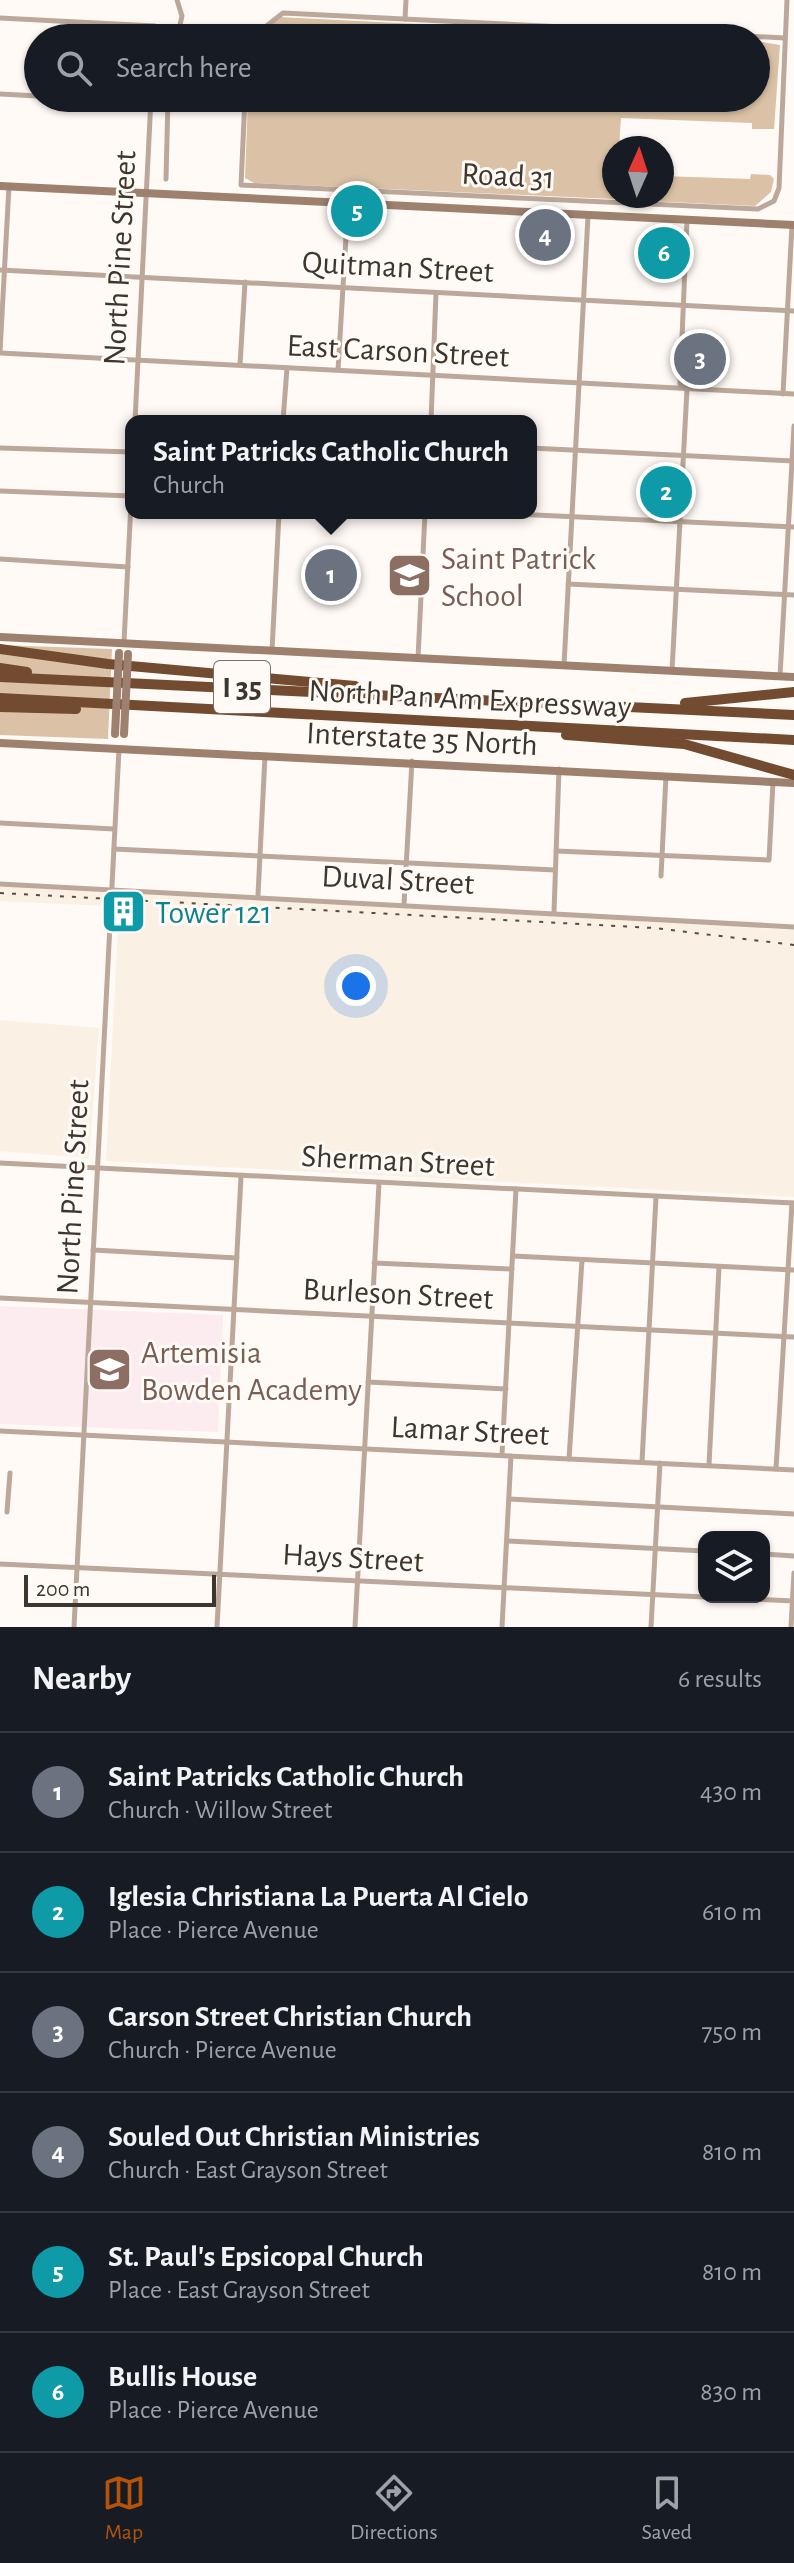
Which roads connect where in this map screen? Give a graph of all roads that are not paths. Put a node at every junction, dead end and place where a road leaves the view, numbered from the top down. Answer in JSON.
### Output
{"nodes":[{"id":1,"x":177,"y":0,"type":"edge"},
{"id":2,"x":406,"y":0,"type":"edge"},
{"id":3,"x":787,"y":0,"type":"edge"},
{"id":4,"x":0,"y":18,"type":"edge"},
{"id":5,"x":405,"y":19,"type":"junction"},
{"id":6,"x":116,"y":24,"type":"edge"},
{"id":7,"x":180,"y":24,"type":"edge"},
{"id":8,"x":266,"y":24,"type":"edge"},
{"id":9,"x":505,"y":24,"type":"edge"},
{"id":10,"x":770,"y":37,"type":"edge"},
{"id":11,"x":785,"y":38,"type":"junction"},
{"id":12,"x":0,"y":94,"type":"edge"},
{"id":13,"x":24,"y":95,"type":"edge"},
{"id":14,"x":150,"y":112,"type":"edge"},
{"id":15,"x":168,"y":112,"type":"edge"},
{"id":16,"x":244,"y":112,"type":"edge"},
{"id":17,"x":166,"y":179,"type":"dead end"},
{"id":18,"x":5,"y":186,"type":"edge"},
{"id":19,"x":147,"y":193,"type":"junction"},
{"id":20,"x":348,"y":204,"type":"junction"},
{"id":21,"x":588,"y":216,"type":"junction"},
{"id":22,"x":687,"y":220,"type":"junction"},
{"id":23,"x":793,"y":225,"type":"edge"},
{"id":24,"x":2,"y":271,"type":"edge"},
{"id":25,"x":142,"y":278,"type":"junction"},
{"id":26,"x":245,"y":282,"type":"junction"},
{"id":27,"x":341,"y":287,"type":"junction"},
{"id":28,"x":436,"y":293,"type":"junction"},
{"id":29,"x":584,"y":300,"type":"junction"},
{"id":30,"x":683,"y":304,"type":"junction"},
{"id":31,"x":791,"y":310,"type":"edge"},
{"id":32,"x":0,"y":352,"type":"edge"},
{"id":33,"x":138,"y":360,"type":"junction"},
{"id":34,"x":240,"y":365,"type":"junction"},
{"id":35,"x":287,"y":368,"type":"junction"},
{"id":36,"x":338,"y":370,"type":"junction"},
{"id":37,"x":432,"y":375,"type":"junction"},
{"id":38,"x":579,"y":384,"type":"junction"},
{"id":39,"x":687,"y":389,"type":"junction"},
{"id":40,"x":783,"y":394,"type":"junction"},
{"id":41,"x":794,"y":394,"type":"edge"},
{"id":42,"x":135,"y":415,"type":"edge"},
{"id":43,"x":283,"y":415,"type":"edge"},
{"id":44,"x":431,"y":415,"type":"edge"},
{"id":45,"x":794,"y":426,"type":"edge"},
{"id":46,"x":0,"y":448,"type":"edge"},
{"id":47,"x":537,"y":448,"type":"edge"},
{"id":48,"x":575,"y":450,"type":"junction"},
{"id":49,"x":125,"y":452,"type":"edge"},
{"id":50,"x":682,"y":456,"type":"junction"},
{"id":51,"x":793,"y":461,"type":"edge"},
{"id":52,"x":0,"y":491,"type":"edge"},
{"id":53,"x":125,"y":496,"type":"edge"},
{"id":54,"x":537,"y":515,"type":"edge"},
{"id":55,"x":571,"y":517,"type":"junction"},
{"id":56,"x":130,"y":519,"type":"edge"},
{"id":57,"x":279,"y":519,"type":"edge"},
{"id":58,"x":425,"y":519,"type":"edge"},
{"id":59,"x":679,"y":522,"type":"junction"},
{"id":60,"x":791,"y":527,"type":"edge"},
{"id":61,"x":0,"y":559,"type":"edge"},
{"id":62,"x":128,"y":567,"type":"junction"},
{"id":63,"x":568,"y":584,"type":"junction"},
{"id":64,"x":675,"y":590,"type":"junction"},
{"id":65,"x":784,"y":595,"type":"junction"},
{"id":66,"x":794,"y":595,"type":"edge"},
{"id":67,"x":0,"y":637,"type":"edge"},
{"id":68,"x":124,"y":642,"type":"junction"},
{"id":69,"x":0,"y":649,"type":"edge"},
{"id":70,"x":271,"y":652,"type":"junction"},
{"id":71,"x":418,"y":659,"type":"junction"},
{"id":72,"x":564,"y":666,"type":"junction"},
{"id":73,"x":0,"y":668,"type":"edge"},
{"id":74,"x":672,"y":671,"type":"junction"},
{"id":75,"x":0,"y":677,"type":"edge"},
{"id":76,"x":780,"y":677,"type":"junction"},
{"id":77,"x":794,"y":677,"type":"edge"},
{"id":78,"x":73,"y":679,"type":"junction"},
{"id":79,"x":794,"y":692,"type":"edge"},
{"id":80,"x":412,"y":695,"type":"junction"},
{"id":81,"x":0,"y":698,"type":"edge"},
{"id":82,"x":499,"y":699,"type":"junction"},
{"id":83,"x":0,"y":707,"type":"edge"},
{"id":84,"x":154,"y":709,"type":"junction"},
{"id":85,"x":794,"y":715,"type":"edge"},
{"id":86,"x":477,"y":725,"type":"junction"},
{"id":87,"x":794,"y":740,"type":"edge"},
{"id":88,"x":0,"y":743,"type":"edge"},
{"id":89,"x":119,"y":749,"type":"junction"},
{"id":90,"x":266,"y":755,"type":"junction"},
{"id":91,"x":412,"y":761,"type":"junction"},
{"id":92,"x":559,"y":769,"type":"junction"},
{"id":93,"x":666,"y":775,"type":"junction"},
{"id":94,"x":794,"y":775,"type":"edge"},
{"id":95,"x":773,"y":782,"type":"junction"},
{"id":96,"x":794,"y":783,"type":"edge"},
{"id":97,"x":0,"y":823,"type":"edge"},
{"id":98,"x":114,"y":829,"type":"junction"},
{"id":99,"x":114,"y":849,"type":"junction"},
{"id":100,"x":556,"y":851,"type":"junction"},
{"id":101,"x":662,"y":855,"type":"junction"},
{"id":102,"x":259,"y":856,"type":"junction"},
{"id":103,"x":407,"y":864,"type":"junction"},
{"id":104,"x":555,"y":870,"type":"junction"},
{"id":105,"x":661,"y":876,"type":"dead end"},
{"id":106,"x":0,"y":884,"type":"edge"},
{"id":107,"x":111,"y":889,"type":"junction"},
{"id":108,"x":258,"y":895,"type":"junction"},
{"id":109,"x":404,"y":904,"type":"junction"},
{"id":110,"x":554,"y":912,"type":"junction"},
{"id":111,"x":794,"y":927,"type":"edge"},
{"id":112,"x":0,"y":1163,"type":"edge"},
{"id":113,"x":97,"y":1167,"type":"junction"},
{"id":114,"x":241,"y":1176,"type":"junction"},
{"id":115,"x":379,"y":1183,"type":"junction"},
{"id":116,"x":516,"y":1189,"type":"junction"},
{"id":117,"x":656,"y":1197,"type":"junction"},
{"id":118,"x":793,"y":1203,"type":"edge"},
{"id":119,"x":93,"y":1250,"type":"junction"},
{"id":120,"x":513,"y":1256,"type":"junction"},
{"id":121,"x":237,"y":1258,"type":"junction"},
{"id":122,"x":582,"y":1260,"type":"junction"},
{"id":123,"x":374,"y":1263,"type":"junction"},
{"id":124,"x":652,"y":1264,"type":"junction"},
{"id":125,"x":719,"y":1267,"type":"junction"},
{"id":126,"x":512,"y":1269,"type":"junction"},
{"id":127,"x":791,"y":1270,"type":"edge"},
{"id":128,"x":0,"y":1298,"type":"edge"},
{"id":129,"x":91,"y":1302,"type":"junction"},
{"id":130,"x":234,"y":1309,"type":"junction"},
{"id":131,"x":372,"y":1316,"type":"junction"},
{"id":132,"x":509,"y":1323,"type":"junction"},
{"id":133,"x":578,"y":1326,"type":"junction"},
{"id":134,"x":649,"y":1330,"type":"junction"},
{"id":135,"x":716,"y":1333,"type":"junction"},
{"id":136,"x":784,"y":1336,"type":"junction"},
{"id":137,"x":794,"y":1337,"type":"edge"},
{"id":138,"x":368,"y":1382,"type":"junction"},
{"id":139,"x":506,"y":1389,"type":"junction"},
{"id":140,"x":0,"y":1431,"type":"edge"},
{"id":141,"x":84,"y":1435,"type":"junction"},
{"id":142,"x":227,"y":1442,"type":"junction"},
{"id":143,"x":365,"y":1449,"type":"junction"},
{"id":144,"x":502,"y":1455,"type":"junction"},
{"id":145,"x":511,"y":1456,"type":"junction"},
{"id":146,"x":569,"y":1459,"type":"junction"},
{"id":147,"x":642,"y":1462,"type":"junction"},
{"id":148,"x":660,"y":1463,"type":"junction"},
{"id":149,"x":709,"y":1465,"type":"junction"},
{"id":150,"x":776,"y":1469,"type":"junction"},
{"id":151,"x":794,"y":1470,"type":"edge"},
{"id":152,"x":10,"y":1473,"type":"dead end"},
{"id":153,"x":509,"y":1499,"type":"junction"},
{"id":154,"x":658,"y":1507,"type":"junction"},
{"id":155,"x":7,"y":1512,"type":"dead end"},
{"id":156,"x":794,"y":1514,"type":"edge"},
{"id":157,"x":507,"y":1541,"type":"junction"},
{"id":158,"x":656,"y":1549,"type":"junction"},
{"id":159,"x":698,"y":1551,"type":"edge"},
{"id":160,"x":770,"y":1554,"type":"edge"},
{"id":161,"x":794,"y":1556,"type":"edge"},
{"id":162,"x":0,"y":1564,"type":"edge"},
{"id":163,"x":77,"y":1568,"type":"junction"},
{"id":164,"x":794,"y":1573,"type":"edge"},
{"id":165,"x":220,"y":1575,"type":"junction"},
{"id":166,"x":358,"y":1581,"type":"junction"},
{"id":167,"x":505,"y":1587,"type":"junction"},
{"id":168,"x":653,"y":1594,"type":"junction"},
{"id":169,"x":698,"y":1597,"type":"edge"},
{"id":170,"x":770,"y":1600,"type":"edge"},
{"id":171,"x":793,"y":1601,"type":"edge"},
{"id":172,"x":74,"y":1627,"type":"edge"},
{"id":173,"x":217,"y":1627,"type":"edge"},
{"id":174,"x":355,"y":1627,"type":"edge"},
{"id":175,"x":502,"y":1627,"type":"edge"},
{"id":176,"x":651,"y":1627,"type":"edge"},
{"id":177,"x":791,"y":1627,"type":"edge"}],
"edges":[{"from":1,"to":7,"type":"street"},
{"from":2,"to":5,"type":"street"},
{"from":3,"to":11,"type":"street"},
{"from":4,"to":6,"type":"street"},
{"from":5,"to":8,"type":"street"},
{"from":5,"to":9,"type":"street"},
{"from":10,"to":11,"type":"street"},
{"from":11,"to":16,"type":"street","name":"Road 31"},
{"from":12,"to":13,"type":"street"},
{"from":14,"to":19,"type":"street","name":"North Pine Street"},
{"from":15,"to":17,"type":"street"},
{"from":18,"to":19,"type":"main road"},
{"from":18,"to":24,"type":"street"},
{"from":19,"to":20,"type":"main road"},
{"from":19,"to":25,"type":"street","name":"North Pine Street"},
{"from":20,"to":21,"type":"main road"},
{"from":20,"to":27,"type":"street"},
{"from":21,"to":22,"type":"main road"},
{"from":21,"to":29,"type":"street"},
{"from":22,"to":23,"type":"main road"},
{"from":22,"to":30,"type":"street"},
{"from":23,"to":31,"type":"street"},
{"from":24,"to":25,"type":"street","name":"Quitman Street"},
{"from":24,"to":32,"type":"street"},
{"from":25,"to":26,"type":"street","name":"Quitman Street"},
{"from":25,"to":33,"type":"street","name":"North Pine Street"},
{"from":26,"to":27,"type":"street","name":"Quitman Street"},
{"from":26,"to":34,"type":"street"},
{"from":27,"to":28,"type":"street","name":"Quitman Street"},
{"from":27,"to":36,"type":"street"},
{"from":28,"to":29,"type":"street","name":"Quitman Street"},
{"from":28,"to":37,"type":"street"},
{"from":29,"to":30,"type":"street","name":"Quitman Street"},
{"from":29,"to":38,"type":"street"},
{"from":30,"to":31,"type":"street","name":"Quitman Street"},
{"from":30,"to":39,"type":"street"},
{"from":31,"to":40,"type":"street"},
{"from":32,"to":33,"type":"street","name":"East Carson Street"},
{"from":33,"to":34,"type":"street","name":"East Carson Street"},
{"from":33,"to":42,"type":"street","name":"North Pine Street"},
{"from":34,"to":35,"type":"street","name":"East Carson Street"},
{"from":35,"to":36,"type":"street","name":"East Carson Street"},
{"from":35,"to":43,"type":"street"},
{"from":36,"to":37,"type":"street","name":"East Carson Street"},
{"from":37,"to":38,"type":"street","name":"East Carson Street"},
{"from":37,"to":44,"type":"street"},
{"from":38,"to":39,"type":"street","name":"East Carson Street"},
{"from":38,"to":48,"type":"street"},
{"from":39,"to":40,"type":"street","name":"East Carson Street"},
{"from":39,"to":50,"type":"street"},
{"from":40,"to":41,"type":"street","name":"East Carson Street"},
{"from":45,"to":51,"type":"street"},
{"from":46,"to":49,"type":"street"},
{"from":47,"to":48,"type":"street"},
{"from":48,"to":50,"type":"street"},
{"from":48,"to":55,"type":"street"},
{"from":50,"to":51,"type":"street"},
{"from":50,"to":59,"type":"street"},
{"from":51,"to":60,"type":"street"},
{"from":52,"to":53,"type":"street"},
{"from":54,"to":55,"type":"street"},
{"from":55,"to":59,"type":"street"},
{"from":55,"to":63,"type":"street"},
{"from":56,"to":62,"type":"street","name":"North Pine Street"},
{"from":57,"to":70,"type":"street"},
{"from":58,"to":71,"type":"street"},
{"from":59,"to":60,"type":"street"},
{"from":59,"to":64,"type":"street"},
{"from":60,"to":65,"type":"street"},
{"from":61,"to":62,"type":"street"},
{"from":62,"to":68,"type":"street","name":"North Pine Street"},
{"from":63,"to":64,"type":"street"},
{"from":63,"to":72,"type":"street"},
{"from":64,"to":65,"type":"street"},
{"from":64,"to":74,"type":"street"},
{"from":65,"to":66,"type":"street"},
{"from":65,"to":76,"type":"street"},
{"from":67,"to":68,"type":"main road"},
{"from":68,"to":70,"type":"main road"},
{"from":68,"to":89,"type":"main road","name":"North Pine Street","bridge":true},
{"from":69,"to":80,"type":"highway"},
{"from":70,"to":71,"type":"main road"},
{"from":71,"to":72,"type":"main road"},
{"from":72,"to":74,"type":"main road"},
{"from":73,"to":78,"type":"highway"},
{"from":74,"to":76,"type":"main road"},
{"from":75,"to":78,"type":"highway","name":"North Pan Am Expressway","number":"I 35"},
{"from":76,"to":77,"type":"main road"},
{"from":78,"to":80,"type":"highway","name":"North Pan Am Expressway","number":"I 35"},
{"from":79,"to":82,"type":"highway"},
{"from":80,"to":82,"type":"highway","name":"North Pan Am Expressway","number":"I 35"},
{"from":81,"to":84,"type":"highway","name":"North Pan Am Expressway","number":"I 35"},
{"from":82,"to":85,"type":"highway","name":"North Pan Am Expressway","number":"I 35"},
{"from":83,"to":84,"type":"highway"},
{"from":84,"to":86,"type":"highway","name":"North Pan Am Expressway","number":"I 35"},
{"from":86,"to":87,"type":"highway","name":"North Pan Am Expressway","number":"I 35"},
{"from":86,"to":94,"type":"highway"},
{"from":88,"to":89,"type":"main road","name":"Interstate 35 North"},
{"from":89,"to":90,"type":"main road","name":"Interstate 35 North"},
{"from":89,"to":98,"type":"street","name":"North Pine Street"},
{"from":90,"to":91,"type":"main road","name":"Interstate 35 North"},
{"from":90,"to":102,"type":"street"},
{"from":91,"to":92,"type":"main road","name":"Interstate 35 North"},
{"from":91,"to":103,"type":"street"},
{"from":92,"to":93,"type":"main road","name":"Interstate 35 North"},
{"from":92,"to":100,"type":"street"},
{"from":93,"to":95,"type":"main road","name":"Interstate 35 North"},
{"from":93,"to":101,"type":"street"},
{"from":95,"to":96,"type":"main road","name":"Interstate 35 North"},
{"from":95,"to":101,"type":"street"},
{"from":97,"to":98,"type":"street"},
{"from":98,"to":99,"type":"street","name":"North Pine Street"},
{"from":99,"to":102,"type":"street"},
{"from":99,"to":107,"type":"street","name":"North Pine Street"},
{"from":100,"to":101,"type":"street"},
{"from":100,"to":104,"type":"street"},
{"from":101,"to":105,"type":"street"},
{"from":102,"to":103,"type":"street"},
{"from":102,"to":108,"type":"street"},
{"from":103,"to":104,"type":"street"},
{"from":103,"to":109,"type":"street"},
{"from":104,"to":110,"type":"street"},
{"from":106,"to":107,"type":"street","name":"Duval Street"},
{"from":107,"to":108,"type":"street","name":"Duval Street"},
{"from":107,"to":113,"type":"street","name":"North Pine Street"},
{"from":108,"to":109,"type":"street","name":"Duval Street"},
{"from":109,"to":110,"type":"street","name":"Duval Street"},
{"from":110,"to":111,"type":"street","name":"Duval Street"},
{"from":112,"to":113,"type":"street","name":"Sherman Street"},
{"from":113,"to":114,"type":"street","name":"Sherman Street"},
{"from":113,"to":119,"type":"street","name":"North Pine Street"},
{"from":114,"to":115,"type":"street","name":"Sherman Street"},
{"from":114,"to":121,"type":"street"},
{"from":115,"to":116,"type":"street","name":"Sherman Street"},
{"from":115,"to":123,"type":"street"},
{"from":116,"to":117,"type":"street","name":"Sherman Street"},
{"from":116,"to":120,"type":"street"},
{"from":117,"to":118,"type":"street","name":"Sherman Street"},
{"from":117,"to":124,"type":"street"},
{"from":118,"to":127,"type":"street"},
{"from":119,"to":121,"type":"street"},
{"from":119,"to":129,"type":"street","name":"North Pine Street"},
{"from":120,"to":122,"type":"street"},
{"from":120,"to":126,"type":"street"},
{"from":121,"to":130,"type":"street"},
{"from":122,"to":124,"type":"street"},
{"from":122,"to":133,"type":"street"},
{"from":123,"to":126,"type":"street"},
{"from":123,"to":131,"type":"street"},
{"from":124,"to":125,"type":"street"},
{"from":124,"to":134,"type":"street"},
{"from":125,"to":127,"type":"street"},
{"from":125,"to":135,"type":"street"},
{"from":126,"to":132,"type":"street"},
{"from":127,"to":136,"type":"street"},
{"from":128,"to":129,"type":"street","name":"Burleson Street"},
{"from":129,"to":130,"type":"street","name":"Burleson Street"},
{"from":129,"to":141,"type":"street","name":"North Pine Street"},
{"from":130,"to":131,"type":"street","name":"Burleson Street"},
{"from":130,"to":142,"type":"street"},
{"from":131,"to":132,"type":"street","name":"Burleson Street"},
{"from":131,"to":138,"type":"street"},
{"from":132,"to":133,"type":"street","name":"Burleson Street"},
{"from":132,"to":139,"type":"street"},
{"from":133,"to":134,"type":"street","name":"Burleson Street"},
{"from":133,"to":146,"type":"street"},
{"from":134,"to":135,"type":"street","name":"Burleson Street"},
{"from":134,"to":147,"type":"street"},
{"from":135,"to":136,"type":"street","name":"Burleson Street"},
{"from":135,"to":149,"type":"street"},
{"from":136,"to":137,"type":"street","name":"Burleson Street"},
{"from":136,"to":150,"type":"street"},
{"from":138,"to":139,"type":"street"},
{"from":138,"to":143,"type":"street"},
{"from":139,"to":144,"type":"street"},
{"from":140,"to":141,"type":"street","name":"Lamar Street"},
{"from":141,"to":142,"type":"street","name":"Lamar Street"},
{"from":141,"to":163,"type":"street","name":"North Pine Street"},
{"from":142,"to":143,"type":"street","name":"Lamar Street"},
{"from":142,"to":165,"type":"street"},
{"from":143,"to":144,"type":"street","name":"Lamar Street"},
{"from":143,"to":166,"type":"street"},
{"from":144,"to":145,"type":"street","name":"Lamar Street"},
{"from":145,"to":146,"type":"street","name":"Lamar Street"},
{"from":145,"to":153,"type":"street"},
{"from":146,"to":147,"type":"street","name":"Lamar Street"},
{"from":147,"to":148,"type":"street","name":"Lamar Street"},
{"from":148,"to":149,"type":"street","name":"Lamar Street"},
{"from":148,"to":154,"type":"street"},
{"from":149,"to":150,"type":"street","name":"Lamar Street"},
{"from":150,"to":151,"type":"street","name":"Lamar Street"},
{"from":152,"to":155,"type":"street"},
{"from":153,"to":154,"type":"street"},
{"from":153,"to":157,"type":"street"},
{"from":154,"to":156,"type":"street"},
{"from":154,"to":158,"type":"street"},
{"from":157,"to":158,"type":"street"},
{"from":157,"to":167,"type":"street"},
{"from":158,"to":159,"type":"street"},
{"from":158,"to":168,"type":"street"},
{"from":160,"to":161,"type":"street"},
{"from":162,"to":163,"type":"street","name":"Hays Street"},
{"from":163,"to":165,"type":"street","name":"Hays Street"},
{"from":163,"to":172,"type":"street","name":"North Pine Street"},
{"from":164,"to":171,"type":"street"},
{"from":165,"to":166,"type":"street","name":"Hays Street"},
{"from":165,"to":173,"type":"street"},
{"from":166,"to":167,"type":"street","name":"Hays Street"},
{"from":166,"to":174,"type":"street"},
{"from":167,"to":168,"type":"street","name":"Hays Street"},
{"from":167,"to":175,"type":"street"},
{"from":168,"to":169,"type":"street","name":"Hays Street"},
{"from":168,"to":176,"type":"street"},
{"from":170,"to":171,"type":"street"},
{"from":171,"to":177,"type":"street"}]}
